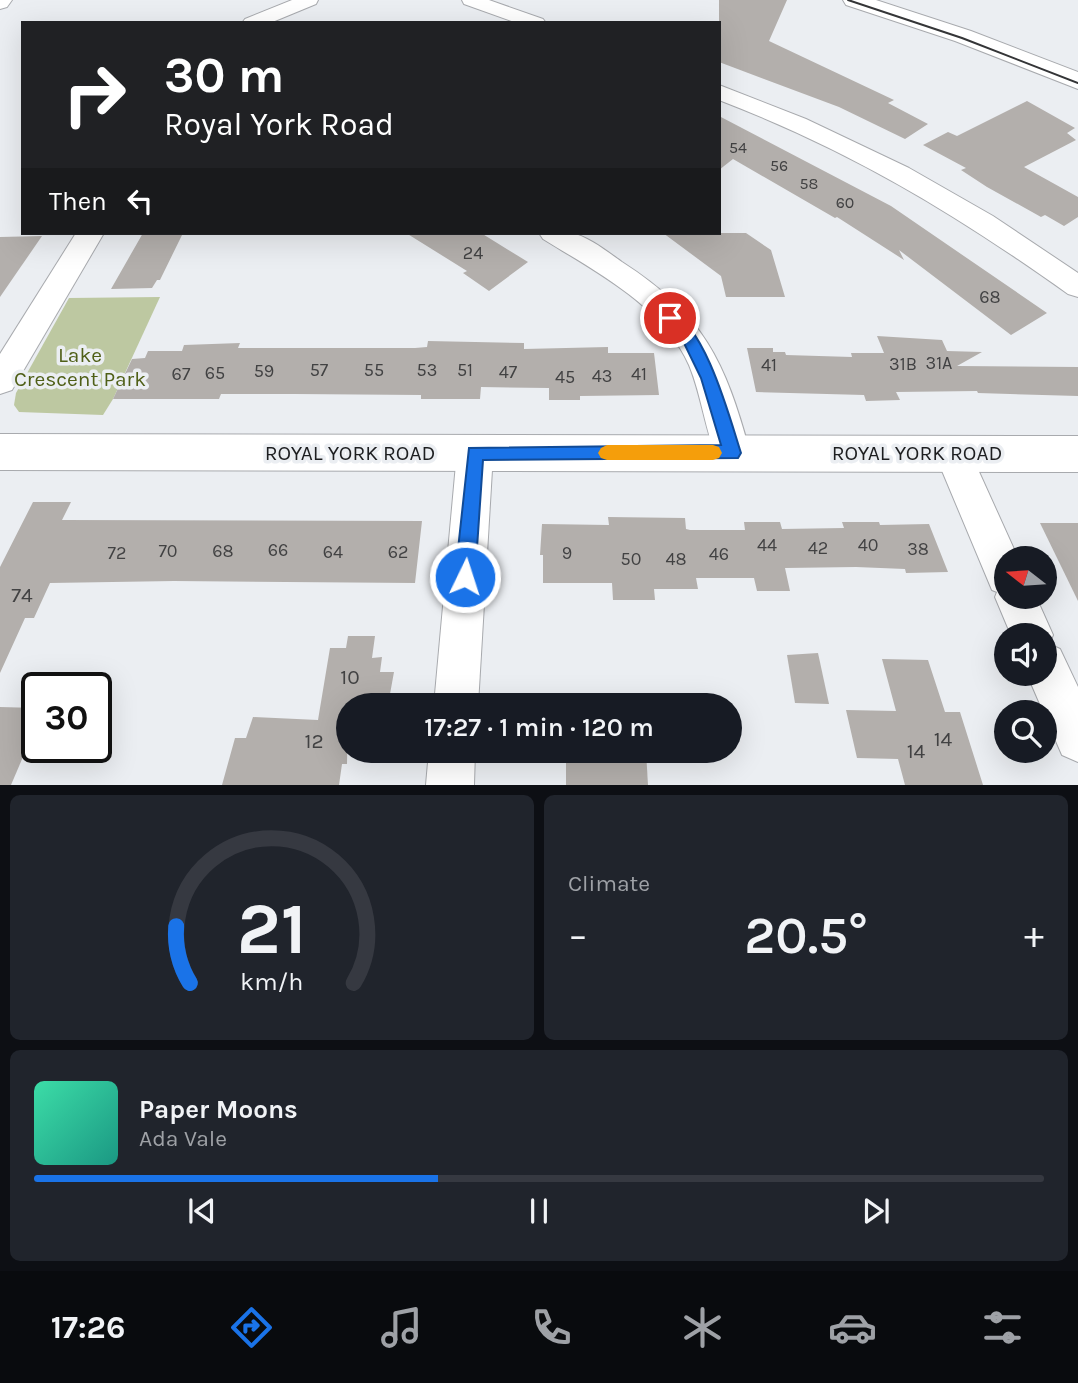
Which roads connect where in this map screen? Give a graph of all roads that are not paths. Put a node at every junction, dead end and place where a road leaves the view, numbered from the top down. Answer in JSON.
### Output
{"nodes":[{"id":1,"x":309,"y":0,"type":"edge"},
{"id":2,"x":471,"y":0,"type":"edge"},
{"id":3,"x":854,"y":0,"type":"edge"},
{"id":4,"x":257,"y":21,"type":"edge"},
{"id":5,"x":531,"y":21,"type":"edge"},
{"id":6,"x":1078,"y":81,"type":"edge"},
{"id":7,"x":721,"y":93,"type":"edge"},
{"id":8,"x":89,"y":235,"type":"edge"},
{"id":9,"x":557,"y":235,"type":"edge"},
{"id":10,"x":1078,"y":286,"type":"edge"},
{"id":11,"x":0,"y":382,"type":"edge"},
{"id":12,"x":0,"y":452,"type":"edge"},
{"id":13,"x":475,"y":453,"type":"junction"},
{"id":14,"x":732,"y":453,"type":"junction"},
{"id":15,"x":953,"y":454,"type":"junction"},
{"id":16,"x":1078,"y":454,"type":"edge"},
{"id":17,"x":994,"y":548,"type":"edge"},
{"id":18,"x":1055,"y":686,"type":"edge"},
{"id":19,"x":457,"y":693,"type":"edge"},
{"id":20,"x":1078,"y":740,"type":"edge"},
{"id":21,"x":451,"y":763,"type":"edge"},
{"id":22,"x":450,"y":785,"type":"edge"}],
"edges":[{"from":1,"to":4,"type":"street"},
{"from":2,"to":5,"type":"street"},
{"from":3,"to":6,"type":"main road"},
{"from":7,"to":10,"type":"street"},
{"from":8,"to":11,"type":"street"},
{"from":9,"to":14,"type":"street"},
{"from":12,"to":13,"type":"main road","name":"ROYAL YORK ROAD"},
{"from":13,"to":14,"type":"main road","name":"ROYAL YORK ROAD"},
{"from":13,"to":19,"type":"street"},
{"from":14,"to":15,"type":"main road","name":"ROYAL YORK ROAD"},
{"from":15,"to":16,"type":"main road","name":"ROYAL YORK ROAD"},
{"from":15,"to":17,"type":"street"},
{"from":18,"to":20,"type":"street"},
{"from":21,"to":22,"type":"street"}]}
